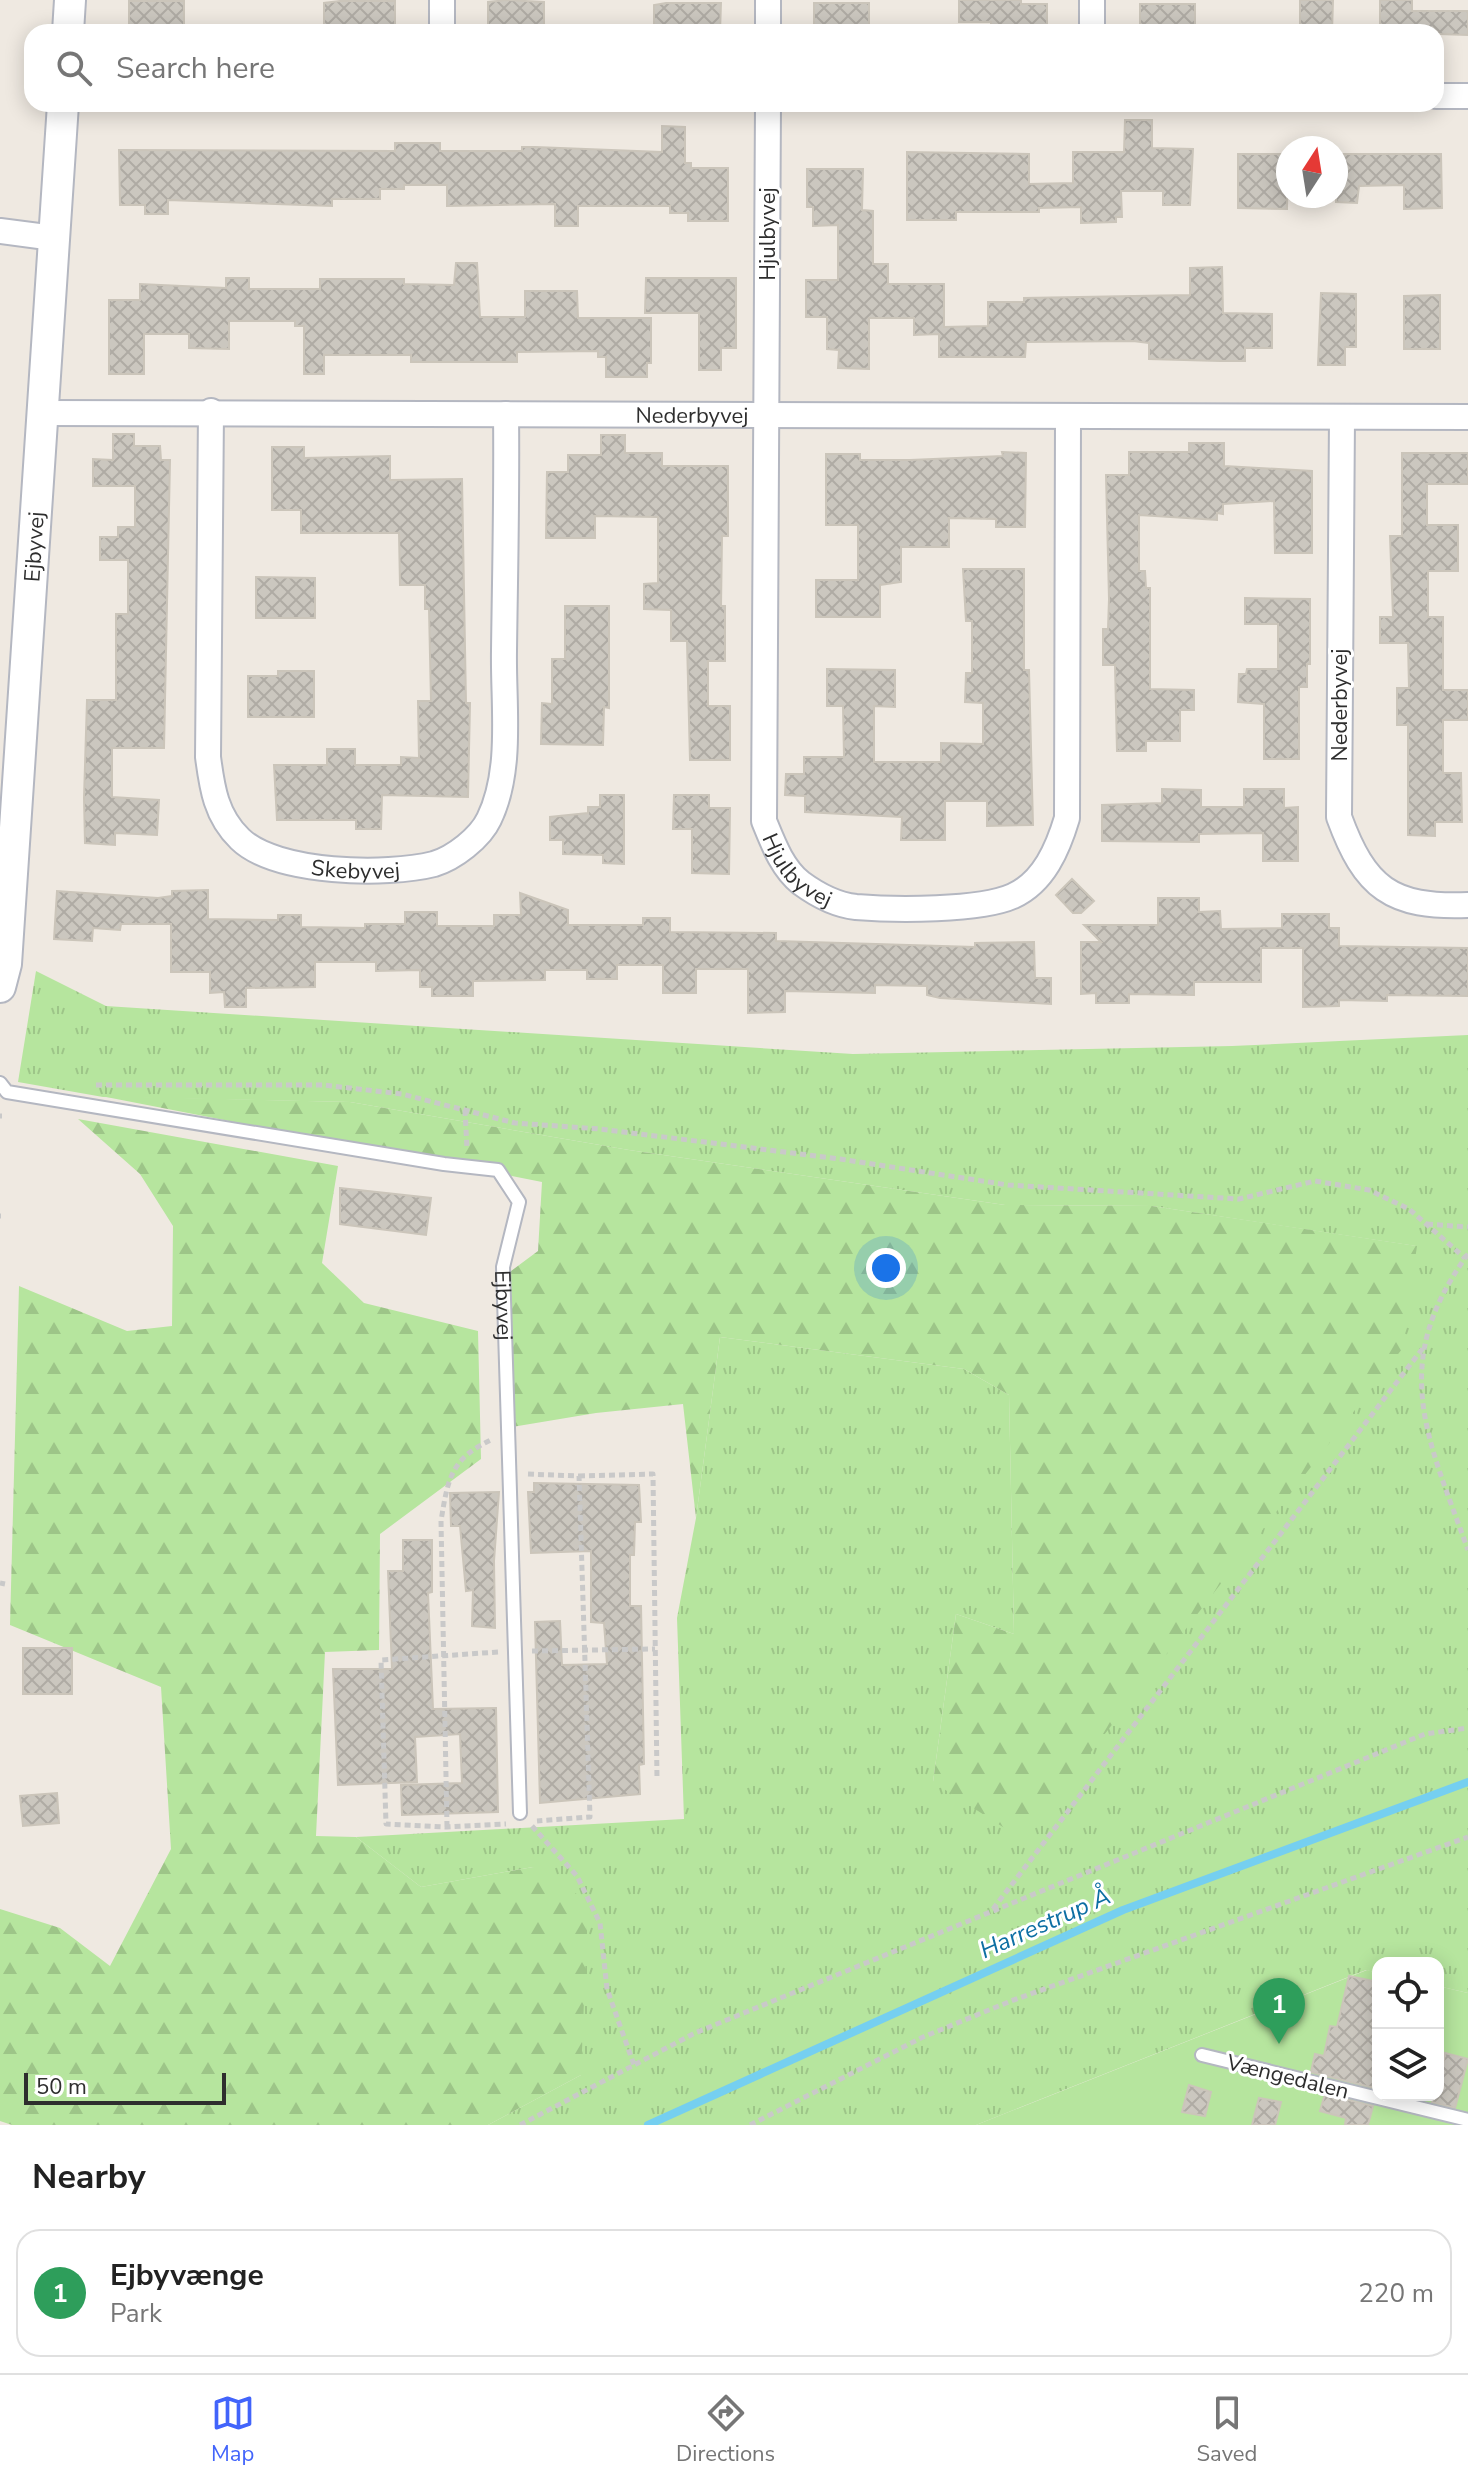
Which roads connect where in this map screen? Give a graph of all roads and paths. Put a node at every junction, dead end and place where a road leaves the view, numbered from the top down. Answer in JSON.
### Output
{"nodes":[{"id":1,"x":70,"y":0,"type":"edge"},
{"id":2,"x":442,"y":0,"type":"edge"},
{"id":3,"x":768,"y":0,"type":"edge"},
{"id":4,"x":1092,"y":0,"type":"edge"},
{"id":5,"x":68,"y":24,"type":"edge"},
{"id":6,"x":442,"y":24,"type":"edge"},
{"id":7,"x":768,"y":24,"type":"edge"},
{"id":8,"x":1092,"y":24,"type":"edge"},
{"id":9,"x":1444,"y":96,"type":"edge"},
{"id":10,"x":1468,"y":96,"type":"edge"},
{"id":11,"x":62,"y":112,"type":"edge"},
{"id":12,"x":768,"y":112,"type":"edge"},
{"id":13,"x":0,"y":231,"type":"edge"},
{"id":14,"x":54,"y":238,"type":"junction"},
{"id":15,"x":211,"y":411,"type":"junction"},
{"id":16,"x":42,"y":413,"type":"junction"},
{"id":17,"x":506,"y":414,"type":"junction"},
{"id":18,"x":766,"y":417,"type":"junction"},
{"id":19,"x":1068,"y":417,"type":"junction"},
{"id":20,"x":1468,"y":417,"type":"edge"},
{"id":21,"x":1342,"y":418,"type":"junction"},
{"id":22,"x":1468,"y":905,"type":"edge"},
{"id":23,"x":0,"y":987,"type":"edge"},
{"id":24,"x":0,"y":1083,"type":"edge"},
{"id":25,"x":94,"y":1085,"type":"dead end"},
{"id":26,"x":465,"y":1110,"type":"junction"},
{"id":27,"x":468,"y":1166,"type":"junction"},
{"id":28,"x":1426,"y":1224,"type":"junction"},
{"id":29,"x":1468,"y":1227,"type":"edge"},
{"id":30,"x":1466,"y":1256,"type":"edge"},
{"id":31,"x":1423,"y":1348,"type":"junction"},
{"id":32,"x":508,"y":1431,"type":"junction"},
{"id":33,"x":510,"y":1473,"type":"junction"},
{"id":34,"x":579,"y":1476,"type":"junction"},
{"id":35,"x":1468,"y":1550,"type":"edge"},
{"id":36,"x":655,"y":1649,"type":"junction"},
{"id":37,"x":582,"y":1650,"type":"junction"},
{"id":38,"x":515,"y":1651,"type":"junction"},
{"id":39,"x":445,"y":1656,"type":"junction"},
{"id":40,"x":1468,"y":1728,"type":"edge"},
{"id":41,"x":657,"y":1780,"type":"dead end"},
{"id":42,"x":520,"y":1813,"type":"joint"},
{"id":43,"x":447,"y":1827,"type":"junction"},
{"id":44,"x":1468,"y":1837,"type":"edge"},
{"id":45,"x":991,"y":1912,"type":"junction"},
{"id":46,"x":1202,"y":2055,"type":"dead end"},
{"id":47,"x":634,"y":2065,"type":"junction"},
{"id":48,"x":1468,"y":2120,"type":"edge"},
{"id":49,"x":520,"y":2125,"type":"edge"},
{"id":50,"x":750,"y":2125,"type":"edge"}],
"edges":[{"from":1,"to":5,"type":"street"},
{"from":2,"to":6,"type":"street"},
{"from":3,"to":7,"type":"street"},
{"from":4,"to":8,"type":"street"},
{"from":9,"to":10,"type":"street"},
{"from":11,"to":14,"type":"street","name":"Ejbyvej"},
{"from":12,"to":18,"type":"street","name":"Hjulbyvej"},
{"from":13,"to":14,"type":"street"},
{"from":14,"to":16,"type":"street","name":"Ejbyvej"},
{"from":15,"to":16,"type":"street","name":"Nederbyvej"},
{"from":15,"to":17,"type":"street","name":"Nederbyvej"},
{"from":15,"to":17,"type":"street","name":"Skebyvej"},
{"from":16,"to":23,"type":"street","name":"Ejbyvej"},
{"from":17,"to":18,"type":"street","name":"Nederbyvej"},
{"from":18,"to":19,"type":"street","name":"Nederbyvej"},
{"from":18,"to":19,"type":"street","name":"Hjulbyvej"},
{"from":19,"to":21,"type":"street","name":"Nederbyvej"},
{"from":20,"to":21,"type":"street","name":"Nederbyvej"},
{"from":21,"to":22,"type":"street","name":"Nederbyvej"},
{"from":24,"to":27,"type":"lane","name":"Ejbyvej"},
{"from":25,"to":26,"type":"path"},
{"from":26,"to":27,"type":"path"},
{"from":26,"to":28,"type":"path"},
{"from":27,"to":32,"type":"lane","name":"Ejbyvej"},
{"from":28,"to":29,"type":"path"},
{"from":28,"to":30,"type":"path"},
{"from":30,"to":31,"type":"path"},
{"from":31,"to":35,"type":"path"},
{"from":31,"to":45,"type":"path"},
{"from":32,"to":33,"type":"lane","name":"Ejbyvej"},
{"from":32,"to":39,"type":"path"},
{"from":33,"to":34,"type":"path"},
{"from":33,"to":38,"type":"lane","name":"Ejbyvej"},
{"from":34,"to":36,"type":"path"},
{"from":34,"to":37,"type":"path"},
{"from":36,"to":37,"type":"path"},
{"from":36,"to":41,"type":"path"},
{"from":37,"to":38,"type":"path"},
{"from":37,"to":47,"type":"path"},
{"from":38,"to":39,"type":"path"},
{"from":38,"to":42,"type":"lane","name":"Ejbyvej"},
{"from":39,"to":43,"type":"path"},
{"from":39,"to":43,"type":"path"},
{"from":40,"to":45,"type":"path"},
{"from":42,"to":43,"type":"path"},
{"from":44,"to":50,"type":"path"},
{"from":45,"to":47,"type":"path"},
{"from":46,"to":48,"type":"lane","name":"Vængedalen"},
{"from":47,"to":49,"type":"path"}]}
